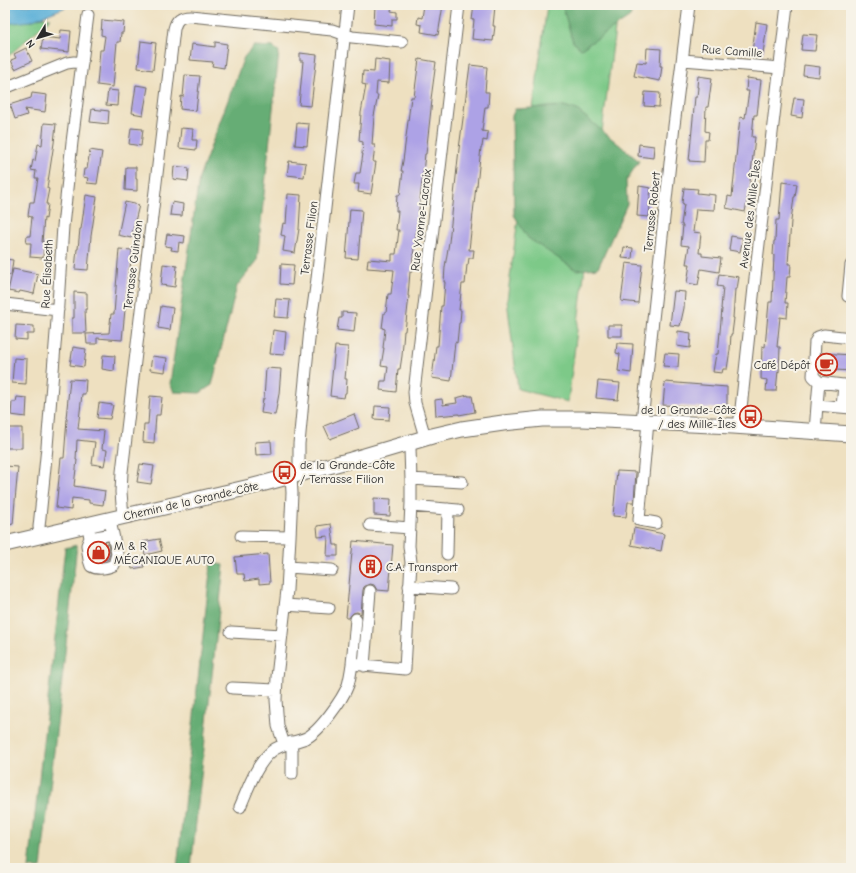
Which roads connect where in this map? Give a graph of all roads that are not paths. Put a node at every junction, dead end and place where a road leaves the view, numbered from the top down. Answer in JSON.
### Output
{"nodes":[{"id":1,"x":348,"y":5,"type":"edge"},
{"id":2,"x":459,"y":5,"type":"edge"},
{"id":3,"x":689,"y":5,"type":"edge"},
{"id":4,"x":787,"y":5,"type":"edge"},
{"id":5,"x":88,"y":15,"type":"dead end"},
{"id":6,"x":345,"y":34,"type":"junction"},
{"id":7,"x":402,"y":42,"type":"dead end"},
{"id":8,"x":683,"y":60,"type":"junction"},
{"id":9,"x":82,"y":63,"type":"junction"},
{"id":10,"x":780,"y":68,"type":"junction"},
{"id":11,"x":5,"y":88,"type":"edge"},
{"id":12,"x":851,"y":265,"type":"edge"},
{"id":13,"x":851,"y":296,"type":"edge"},
{"id":14,"x":5,"y":304,"type":"edge"},
{"id":15,"x":58,"y":310,"type":"junction"},
{"id":16,"x":851,"y":338,"type":"edge"},
{"id":17,"x":851,"y":345,"type":"edge"},
{"id":18,"x":819,"y":382,"type":"junction"},
{"id":19,"x":848,"y":385,"type":"edge"},
{"id":20,"x":818,"y":405,"type":"junction"},
{"id":21,"x":847,"y":408,"type":"edge"},
{"id":22,"x":645,"y":422,"type":"junction"},
{"id":23,"x":739,"y":426,"type":"junction"},
{"id":24,"x":815,"y":432,"type":"junction"},
{"id":25,"x":851,"y":434,"type":"edge"},
{"id":26,"x":425,"y":437,"type":"junction"},
{"id":27,"x":409,"y":442,"type":"junction"},
{"id":28,"x":296,"y":475,"type":"junction"},
{"id":29,"x":411,"y":479,"type":"junction"},
{"id":30,"x":462,"y":482,"type":"dead end"},
{"id":31,"x":411,"y":506,"type":"junction"},
{"id":32,"x":656,"y":523,"type":"dead end"},
{"id":33,"x":115,"y":524,"type":"junction"},
{"id":34,"x":370,"y":525,"type":"dead end"},
{"id":35,"x":410,"y":528,"type":"junction"},
{"id":36,"x":89,"y":532,"type":"junction"},
{"id":37,"x":41,"y":536,"type":"junction"},
{"id":38,"x":241,"y":536,"type":"dead end"},
{"id":39,"x":290,"y":536,"type":"junction"},
{"id":40,"x":5,"y":544,"type":"edge"},
{"id":41,"x":447,"y":554,"type":"dead end"},
{"id":42,"x":288,"y":567,"type":"junction"},
{"id":43,"x":332,"y":570,"type":"dead end"},
{"id":44,"x":410,"y":586,"type":"junction"},
{"id":45,"x":451,"y":588,"type":"dead end"},
{"id":46,"x":370,"y":591,"type":"dead end"},
{"id":47,"x":285,"y":605,"type":"junction"},
{"id":48,"x":329,"y":608,"type":"dead end"},
{"id":49,"x":356,"y":618,"type":"dead end"},
{"id":50,"x":231,"y":632,"type":"dead end"},
{"id":51,"x":282,"y":635,"type":"junction"},
{"id":52,"x":352,"y":664,"type":"junction"},
{"id":53,"x":364,"y":666,"type":"junction"},
{"id":54,"x":232,"y":688,"type":"dead end"},
{"id":55,"x":276,"y":690,"type":"junction"},
{"id":56,"x":288,"y":743,"type":"junction"},
{"id":57,"x":292,"y":774,"type":"dead end"},
{"id":58,"x":240,"y":807,"type":"dead end"}],
"edges":[{"from":1,"to":6,"type":"street","name":"Terrasse Filion"},
{"from":2,"to":26,"type":"street","name":"Rue Yvonne-Lacroix"},
{"from":3,"to":8,"type":"street","name":"Terrasse Robert"},
{"from":4,"to":10,"type":"street","name":"Avenue des Mille-Îles"},
{"from":5,"to":9,"type":"street","name":"Rue Élisabeth"},
{"from":6,"to":7,"type":"street"},
{"from":6,"to":28,"type":"street","name":"Terrasse Filion"},
{"from":6,"to":33,"type":"street","name":"Terrasse Guindon"},
{"from":8,"to":10,"type":"street","name":"Rue Camille"},
{"from":8,"to":22,"type":"street","name":"Terrasse Robert"},
{"from":9,"to":11,"type":"street"},
{"from":9,"to":15,"type":"street","name":"Rue Élisabeth"},
{"from":10,"to":23,"type":"street","name":"Avenue des Mille-Îles"},
{"from":12,"to":13,"type":"street"},
{"from":14,"to":15,"type":"street"},
{"from":15,"to":37,"type":"street","name":"Rue Élisabeth"},
{"from":16,"to":18,"type":"street"},
{"from":17,"to":18,"type":"street"},
{"from":18,"to":19,"type":"street"},
{"from":18,"to":20,"type":"street"},
{"from":19,"to":21,"type":"street"},
{"from":20,"to":21,"type":"street"},
{"from":20,"to":24,"type":"street"},
{"from":22,"to":23,"type":"main road","name":"Chemin de la Grande-Côte"},
{"from":22,"to":26,"type":"main road","name":"Chemin de la Grande-Côte"},
{"from":22,"to":32,"type":"street","name":"Terrasse Robert"},
{"from":23,"to":24,"type":"main road","name":"Chemin de la Grande-Côte"},
{"from":24,"to":25,"type":"main road","name":"Chemin de la Grande-Côte"},
{"from":26,"to":27,"type":"main road","name":"Chemin de la Grande-Côte"},
{"from":27,"to":28,"type":"main road","name":"Chemin de la Grande-Côte"},
{"from":27,"to":29,"type":"street"},
{"from":28,"to":33,"type":"main road","name":"Chemin de la Grande-Côte"},
{"from":28,"to":39,"type":"street","name":"Terrasse Filion"},
{"from":29,"to":30,"type":"street"},
{"from":29,"to":31,"type":"street"},
{"from":31,"to":35,"type":"street"},
{"from":31,"to":41,"type":"street"},
{"from":33,"to":36,"type":"main road","name":"Chemin de la Grande-Côte"},
{"from":33,"to":36,"type":"street","name":"Terrasse Guindon"},
{"from":34,"to":35,"type":"street"},
{"from":35,"to":44,"type":"street"},
{"from":36,"to":37,"type":"main road","name":"Chemin de la Grande-Côte"},
{"from":37,"to":40,"type":"main road","name":"Chemin de la Grande-Côte"},
{"from":38,"to":39,"type":"street"},
{"from":39,"to":42,"type":"street","name":"Terrasse Filion"},
{"from":42,"to":43,"type":"street"},
{"from":42,"to":47,"type":"street","name":"Terrasse Filion"},
{"from":44,"to":45,"type":"street"},
{"from":44,"to":53,"type":"street"},
{"from":46,"to":53,"type":"street"},
{"from":47,"to":48,"type":"street"},
{"from":47,"to":51,"type":"street","name":"Terrasse Filion"},
{"from":49,"to":52,"type":"street"},
{"from":50,"to":51,"type":"street"},
{"from":51,"to":55,"type":"street","name":"Terrasse Filion"},
{"from":52,"to":53,"type":"street"},
{"from":52,"to":56,"type":"street"},
{"from":54,"to":55,"type":"street"},
{"from":55,"to":56,"type":"street","name":"Terrasse Filion"},
{"from":56,"to":57,"type":"street","name":"Terrasse Filion"},
{"from":56,"to":58,"type":"street"}]}
